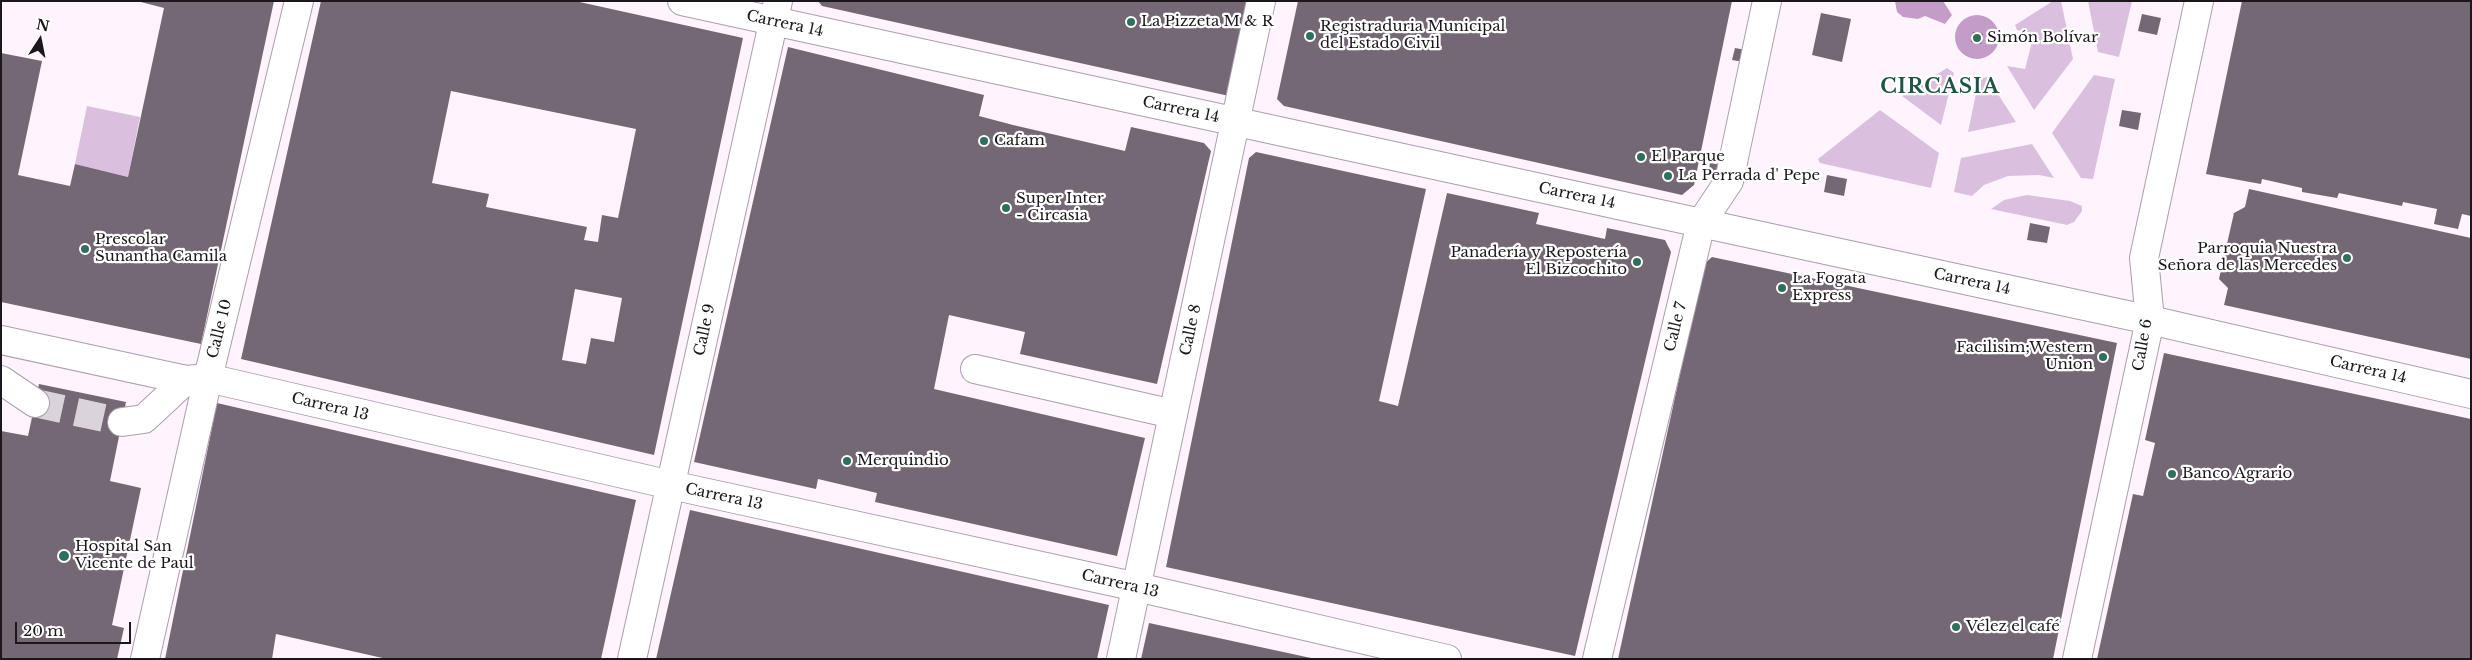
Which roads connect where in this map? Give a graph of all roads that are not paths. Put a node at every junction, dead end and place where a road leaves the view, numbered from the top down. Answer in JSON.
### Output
{"nodes":[{"id":1,"x":299,"y":1,"type":"edge"},
{"id":2,"x":682,"y":1,"type":"edge"},
{"id":3,"x":1261,"y":1,"type":"edge"},
{"id":4,"x":1767,"y":1,"type":"edge"},
{"id":5,"x":2199,"y":1,"type":"edge"},
{"id":6,"x":776,"y":12,"type":"edge"},
{"id":7,"x":1235,"y":122,"type":"junction"},
{"id":8,"x":1701,"y":223,"type":"junction"},
{"id":9,"x":2150,"y":320,"type":"junction"},
{"id":10,"x":1,"y":340,"type":"edge"},
{"id":11,"x":976,"y":369,"type":"dead end"},
{"id":12,"x":197,"y":379,"type":"junction"},
{"id":13,"x":1,"y":380,"type":"edge"},
{"id":14,"x":2471,"y":394,"type":"edge"},
{"id":15,"x":35,"y":403,"type":"tunnel mouth"},
{"id":16,"x":1173,"y":414,"type":"junction"},
{"id":17,"x":122,"y":422,"type":"tunnel mouth"},
{"id":18,"x":671,"y":485,"type":"junction"},
{"id":19,"x":1137,"y":587,"type":"junction"},
{"id":20,"x":145,"y":659,"type":"edge"},
{"id":21,"x":632,"y":659,"type":"edge"},
{"id":22,"x":1121,"y":659,"type":"edge"},
{"id":23,"x":1447,"y":659,"type":"edge"},
{"id":24,"x":1596,"y":659,"type":"edge"},
{"id":25,"x":2077,"y":659,"type":"edge"}],
"edges":[{"from":1,"to":12,"type":"street","name":"Calle 10"},
{"from":2,"to":6,"type":"street","name":"Carrera 14"},
{"from":3,"to":7,"type":"street","name":"Calle 8"},
{"from":4,"to":8,"type":"street","name":"Calle 7"},
{"from":5,"to":9,"type":"street","name":"Calle 6"},
{"from":6,"to":7,"type":"street","name":"Carrera 14"},
{"from":6,"to":18,"type":"street","name":"Calle 9"},
{"from":7,"to":8,"type":"street","name":"Carrera 14"},
{"from":7,"to":16,"type":"street","name":"Calle 8"},
{"from":8,"to":9,"type":"street","name":"Carrera 14"},
{"from":8,"to":24,"type":"street","name":"Calle 7"},
{"from":9,"to":14,"type":"street","name":"Carrera 14"},
{"from":9,"to":25,"type":"street","name":"Calle 6"},
{"from":10,"to":12,"type":"street","name":"Carrera 13"},
{"from":11,"to":16,"type":"street"},
{"from":12,"to":17,"type":"street"},
{"from":12,"to":18,"type":"street","name":"Carrera 13"},
{"from":12,"to":20,"type":"street","name":"Calle 10"},
{"from":13,"to":15,"type":"street"},
{"from":16,"to":19,"type":"street","name":"Calle 8"},
{"from":18,"to":19,"type":"street","name":"Carrera 13"},
{"from":18,"to":21,"type":"street","name":"Calle 9"},
{"from":19,"to":22,"type":"street","name":"Calle 8"},
{"from":19,"to":23,"type":"street","name":"Carrera 13"}]}
